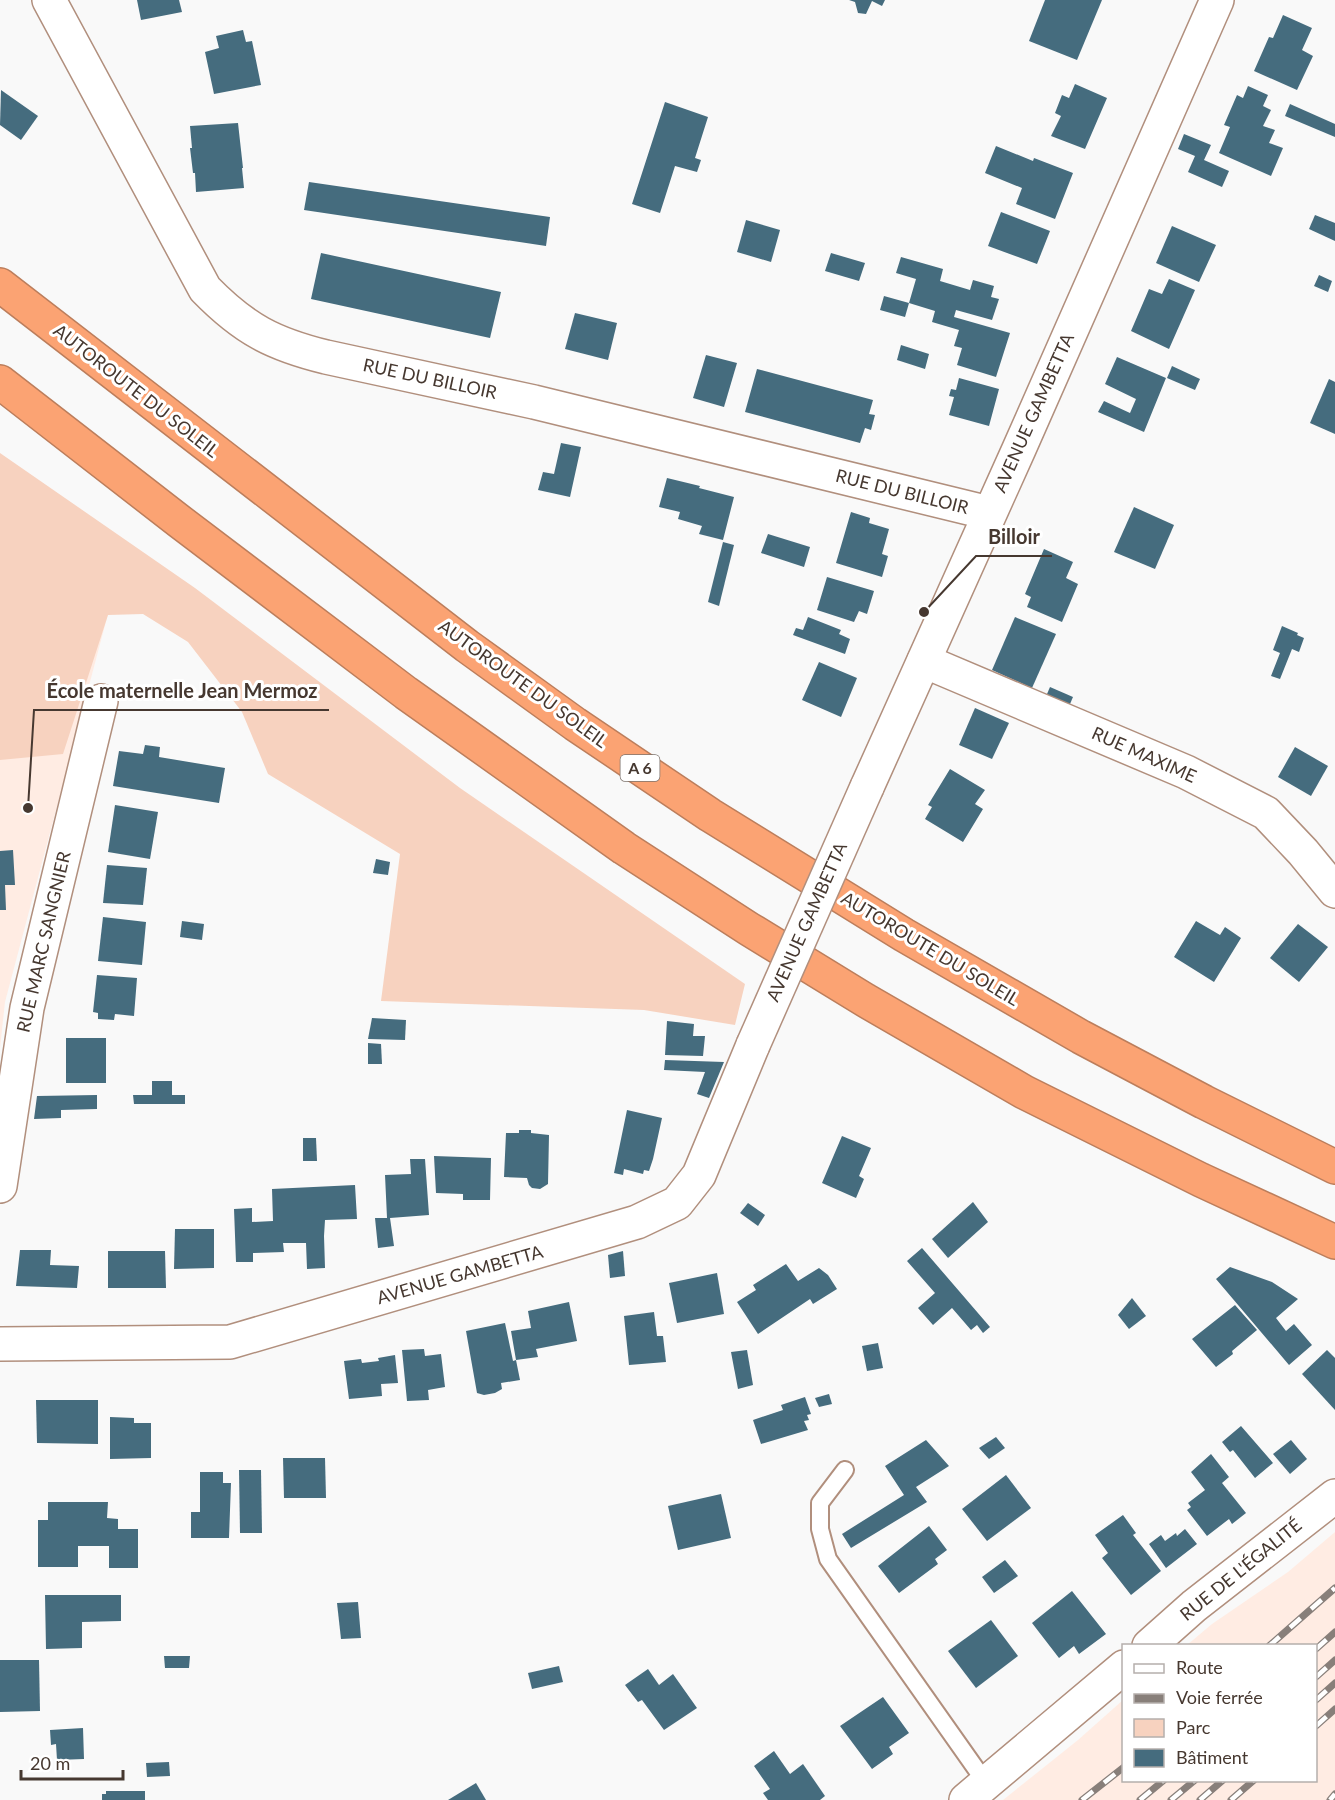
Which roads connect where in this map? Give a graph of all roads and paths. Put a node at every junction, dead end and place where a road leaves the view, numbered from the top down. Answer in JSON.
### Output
{"nodes":[{"id":1,"x":50,"y":0,"type":"edge"},
{"id":2,"x":1217,"y":0,"type":"edge"},
{"id":3,"x":0,"y":285,"type":"edge"},
{"id":4,"x":0,"y":382,"type":"edge"},
{"id":5,"x":989,"y":513,"type":"junction"},
{"id":6,"x":924,"y":661,"type":"junction"},
{"id":7,"x":100,"y":701,"type":"dead end"},
{"id":8,"x":1335,"y":891,"type":"edge"},
{"id":9,"x":1335,"y":1167,"type":"edge"},
{"id":10,"x":0,"y":1186,"type":"edge"},
{"id":11,"x":1335,"y":1242,"type":"edge"},
{"id":12,"x":0,"y":1344,"type":"edge"},
{"id":13,"x":845,"y":1470,"type":"dead end"},
{"id":14,"x":1335,"y":1496,"type":"edge"},
{"id":15,"x":1151,"y":1644,"type":"edge"},
{"id":16,"x":1122,"y":1669,"type":"edge"},
{"id":17,"x":976,"y":1792,"type":"edge"}],
"edges":[{"from":1,"to":5,"type":"street","name":"RUE DU BILLOIR"},
{"from":2,"to":5,"type":"street","name":"AVENUE GAMBETTA"},
{"from":3,"to":9,"type":"highway","name":"AUTOROUTE DU SOLEIL","number":"A 6"},
{"from":4,"to":11,"type":"highway"},
{"from":5,"to":6,"type":"street","name":"AVENUE GAMBETTA"},
{"from":6,"to":8,"type":"street","name":"RUE MAXIME"},
{"from":6,"to":12,"type":"street","name":"AVENUE GAMBETTA","bridge":true},
{"from":7,"to":10,"type":"street","name":"RUE MARC SANGNIER"},
{"from":13,"to":17,"type":"lane"},
{"from":14,"to":15,"type":"street","name":"RUE DE L'ÉGALITÉ"},
{"from":16,"to":17,"type":"street"}]}
